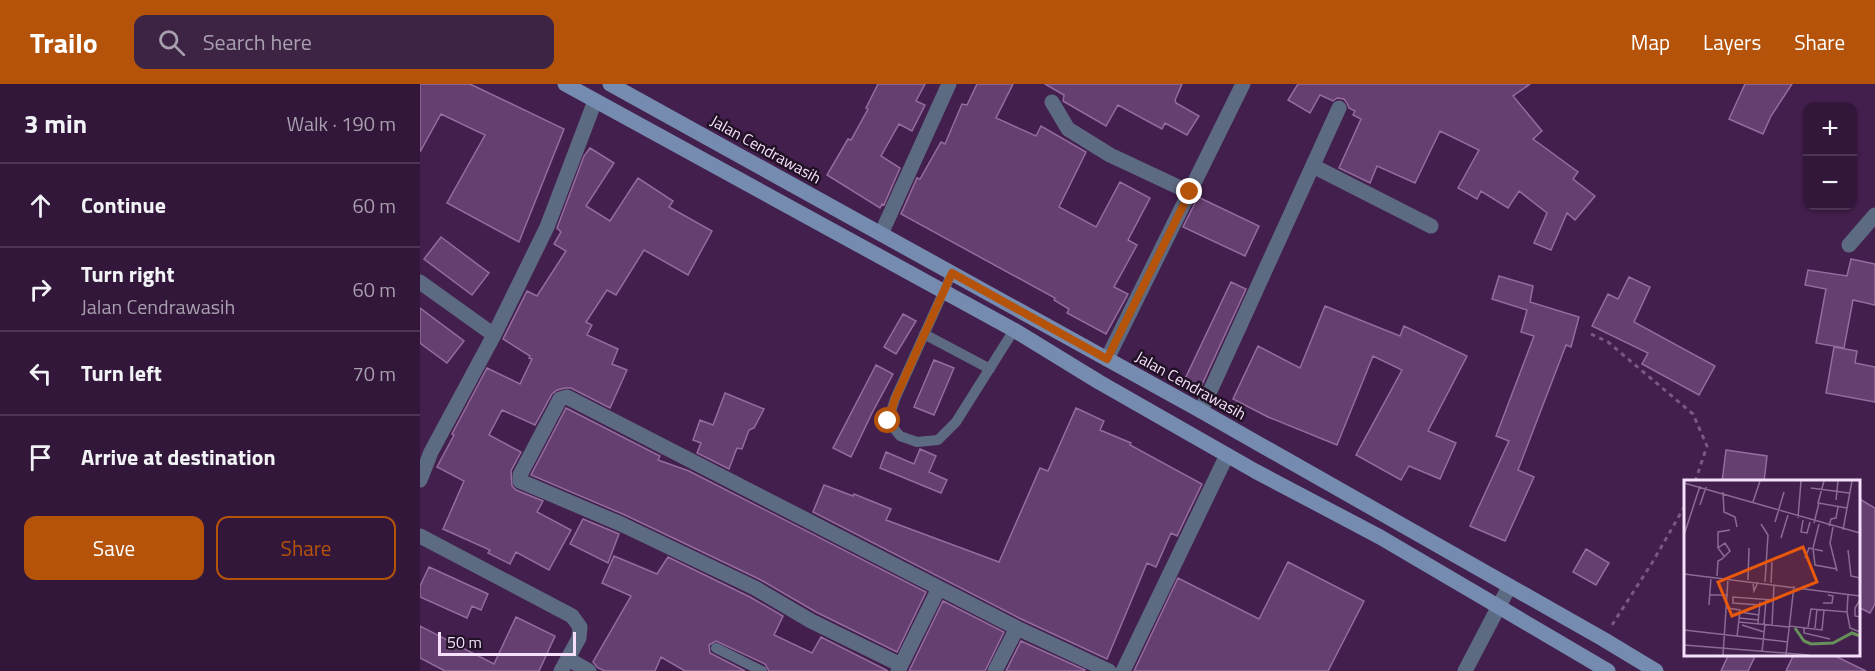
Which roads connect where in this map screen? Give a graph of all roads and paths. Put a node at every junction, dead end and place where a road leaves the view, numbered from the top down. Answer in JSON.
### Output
{"nodes":[{"id":1,"x":564,"y":84,"type":"edge"},
{"id":2,"x":610,"y":84,"type":"edge"},
{"id":3,"x":949,"y":84,"type":"edge"},
{"id":4,"x":1243,"y":84,"type":"edge"},
{"id":5,"x":595,"y":101,"type":"junction"},
{"id":6,"x":1052,"y":102,"type":"dead end"},
{"id":7,"x":1340,"y":108,"type":"dead end"},
{"id":8,"x":1312,"y":166,"type":"junction"},
{"id":9,"x":1190,"y":192,"type":"junction"},
{"id":10,"x":1875,"y":215,"type":"edge"},
{"id":11,"x":1431,"y":226,"type":"dead end"},
{"id":12,"x":881,"y":234,"type":"junction"},
{"id":13,"x":1849,"y":245,"type":"dead end"},
{"id":14,"x":952,"y":273,"type":"junction"},
{"id":15,"x":420,"y":282,"type":"edge"},
{"id":16,"x":943,"y":291,"type":"junction"},
{"id":17,"x":1014,"y":330,"type":"junction"},
{"id":18,"x":494,"y":334,"type":"junction"},
{"id":19,"x":924,"y":334,"type":"junction"},
{"id":20,"x":1591,"y":334,"type":"dead end"},
{"id":21,"x":1107,"y":359,"type":"junction"},
{"id":22,"x":990,"y":369,"type":"junction"},
{"id":23,"x":1201,"y":411,"type":"junction"},
{"id":24,"x":1227,"y":455,"type":"junction"},
{"id":25,"x":420,"y":480,"type":"edge"},
{"id":26,"x":1696,"y":480,"type":"edge"},
{"id":27,"x":1684,"y":507,"type":"edge"},
{"id":28,"x":420,"y":536,"type":"edge"},
{"id":29,"x":1509,"y":587,"type":"junction"},
{"id":30,"x":939,"y":588,"type":"junction"},
{"id":31,"x":1498,"y":607,"type":"junction"},
{"id":32,"x":1017,"y":628,"type":"junction"},
{"id":33,"x":1603,"y":639,"type":"junction"},
{"id":34,"x":716,"y":648,"type":"dead end"},
{"id":35,"x":564,"y":665,"type":"edge"},
{"id":36,"x":900,"y":668,"type":"edge"},
{"id":37,"x":590,"y":671,"type":"edge"},
{"id":38,"x":762,"y":671,"type":"edge"},
{"id":39,"x":995,"y":671,"type":"edge"},
{"id":40,"x":1109,"y":671,"type":"edge"},
{"id":41,"x":1123,"y":671,"type":"edge"},
{"id":42,"x":1465,"y":671,"type":"edge"},
{"id":43,"x":1608,"y":671,"type":"edge"},
{"id":44,"x":1656,"y":671,"type":"edge"}],
"edges":[{"from":1,"to":5,"type":"main road"},
{"from":2,"to":12,"type":"main road","name":"Jalan Cendrawasih"},
{"from":3,"to":12,"type":"street"},
{"from":4,"to":9,"type":"street"},
{"from":5,"to":16,"type":"main road"},
{"from":5,"to":18,"type":"street"},
{"from":6,"to":9,"type":"street"},
{"from":7,"to":8,"type":"street"},
{"from":8,"to":11,"type":"street"},
{"from":8,"to":23,"type":"street"},
{"from":9,"to":21,"type":"street"},
{"from":10,"to":13,"type":"street"},
{"from":12,"to":14,"type":"main road","name":"Jalan Cendrawasih"},
{"from":14,"to":16,"type":"lane"},
{"from":14,"to":21,"type":"main road","name":"Jalan Cendrawasih"},
{"from":15,"to":18,"type":"street"},
{"from":16,"to":17,"type":"main road"},
{"from":16,"to":19,"type":"lane"},
{"from":17,"to":22,"type":"lane"},
{"from":17,"to":24,"type":"main road"},
{"from":18,"to":25,"type":"street"},
{"from":19,"to":22,"type":"lane"},
{"from":19,"to":22,"type":"lane"},
{"from":20,"to":26,"type":"path"},
{"from":21,"to":23,"type":"main road","name":"Jalan Cendrawasih"},
{"from":23,"to":29,"type":"main road","name":"Jalan Cendrawasih"},
{"from":24,"to":31,"type":"main road"},
{"from":24,"to":41,"type":"street"},
{"from":27,"to":33,"type":"path"},
{"from":28,"to":35,"type":"street"},
{"from":29,"to":31,"type":"street"},
{"from":29,"to":33,"type":"main road","name":"Jalan Cendrawasih"},
{"from":30,"to":32,"type":"street"},
{"from":30,"to":36,"type":"street"},
{"from":30,"to":36,"type":"street"},
{"from":31,"to":42,"type":"street"},
{"from":31,"to":43,"type":"main road"},
{"from":32,"to":39,"type":"street"},
{"from":32,"to":40,"type":"street"},
{"from":33,"to":44,"type":"main road","name":"Jalan Cendrawasih"},
{"from":34,"to":38,"type":"lane"},
{"from":35,"to":37,"type":"street"}]}
